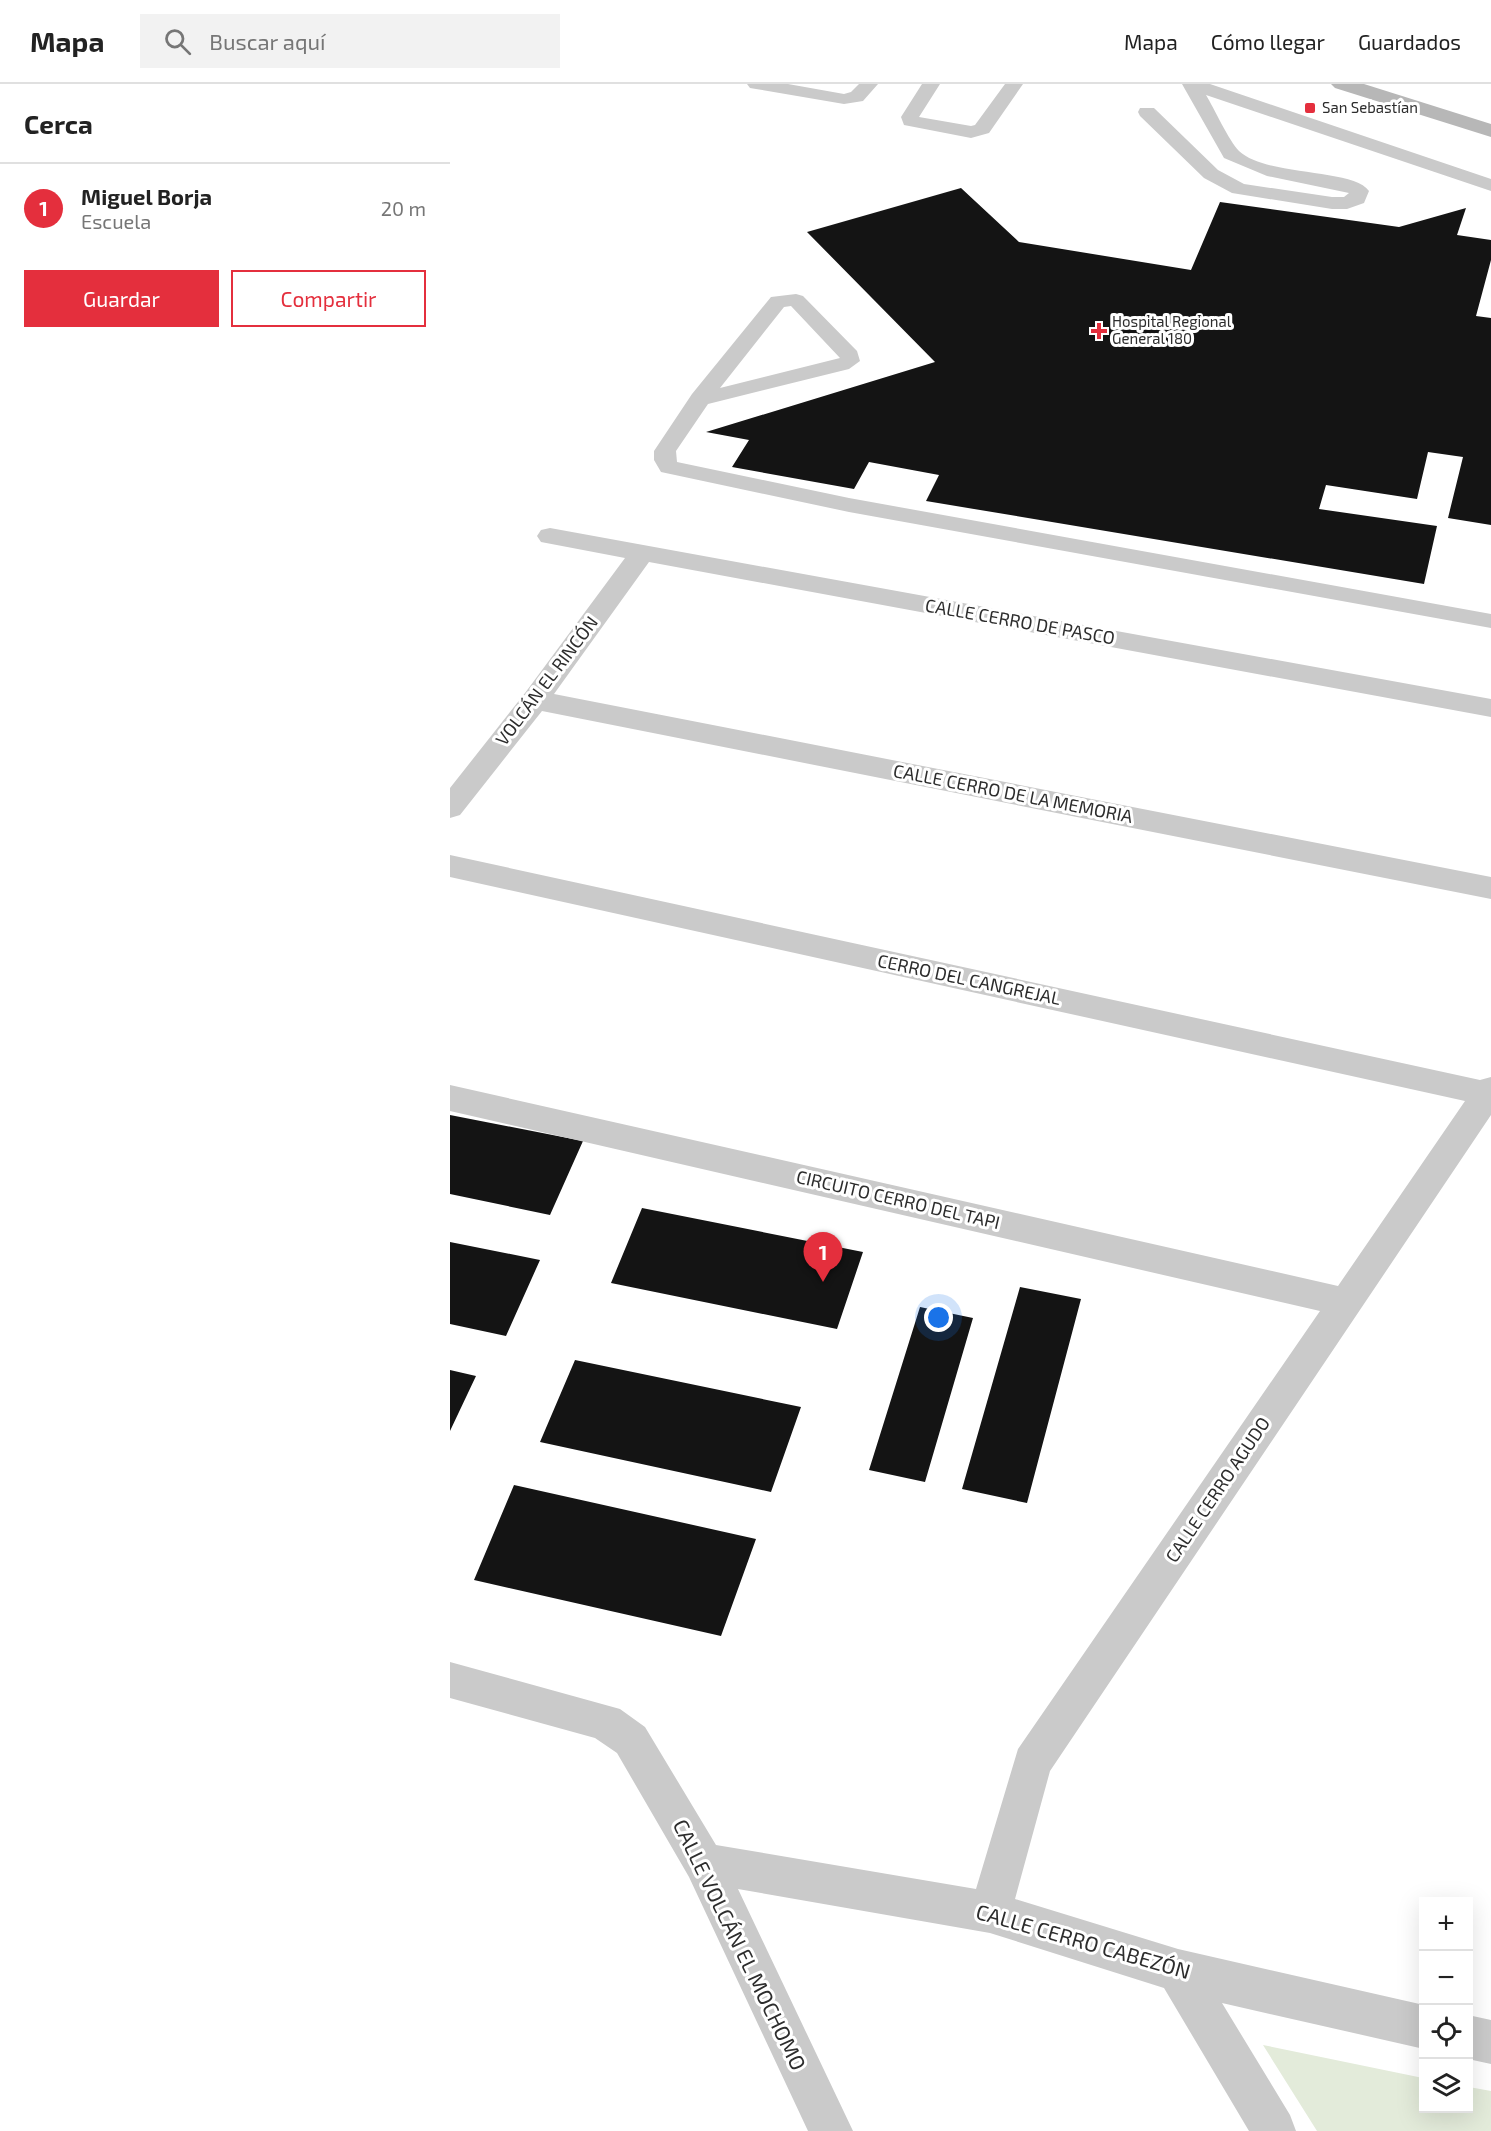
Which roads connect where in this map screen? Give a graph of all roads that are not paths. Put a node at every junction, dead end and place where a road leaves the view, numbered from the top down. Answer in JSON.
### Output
{"nodes":[{"id":1,"x":756,"y":84,"type":"edge"},
{"id":2,"x":869,"y":84,"type":"edge"},
{"id":3,"x":931,"y":84,"type":"edge"},
{"id":4,"x":1014,"y":84,"type":"edge"},
{"id":5,"x":1192,"y":84,"type":"edge"},
{"id":6,"x":1342,"y":84,"type":"edge"},
{"id":7,"x":1147,"y":112,"type":"dead end"},
{"id":8,"x":1491,"y":131,"type":"edge"},
{"id":9,"x":1491,"y":185,"type":"edge"},
{"id":10,"x":700,"y":399,"type":"junction"},
{"id":11,"x":550,"y":536,"type":"dead end"},
{"id":12,"x":642,"y":553,"type":"junction"},
{"id":13,"x":1491,"y":621,"type":"edge"},
{"id":14,"x":535,"y":700,"type":"junction"},
{"id":15,"x":1491,"y":708,"type":"edge"},
{"id":16,"x":450,"y":808,"type":"edge"},
{"id":17,"x":450,"y":866,"type":"edge"},
{"id":18,"x":1491,"y":888,"type":"edge"},
{"id":19,"x":1490,"y":1091,"type":"edge"},
{"id":20,"x":450,"y":1098,"type":"edge"},
{"id":21,"x":1346,"y":1302,"type":"junction"},
{"id":22,"x":450,"y":1680,"type":"edge"},
{"id":23,"x":704,"y":1863,"type":"junction"},
{"id":24,"x":990,"y":1912,"type":"junction"},
{"id":25,"x":1178,"y":1971,"type":"junction"},
{"id":26,"x":1419,"y":2026,"type":"edge"},
{"id":27,"x":1473,"y":2038,"type":"edge"},
{"id":28,"x":1491,"y":2042,"type":"edge"},
{"id":29,"x":831,"y":2131,"type":"edge"},
{"id":30,"x":1274,"y":2131,"type":"edge"}],
"edges":[{"from":1,"to":2,"type":"lane"},
{"from":3,"to":4,"type":"lane"},
{"from":5,"to":7,"type":"lane"},
{"from":5,"to":9,"type":"lane"},
{"from":6,"to":8,"type":"main road"},
{"from":10,"to":10,"type":"lane"},
{"from":10,"to":13,"type":"lane"},
{"from":11,"to":12,"type":"street","name":"CALLE CERRO DE PASCO"},
{"from":12,"to":14,"type":"street","name":"VOLCÁN EL RINCÓN"},
{"from":12,"to":15,"type":"street","name":"CALLE CERRO DE PASCO"},
{"from":14,"to":16,"type":"street","name":"VOLCÁN EL RINCÓN"},
{"from":14,"to":18,"type":"street","name":"CALLE CERRO DE LA MEMORIA"},
{"from":17,"to":19,"type":"street","name":"CERRO DEL CANGREJAL"},
{"from":19,"to":21,"type":"street","name":"CALLE CERRO AGUDO"},
{"from":20,"to":21,"type":"street","name":"CIRCUITO CERRO DEL TAPI"},
{"from":21,"to":24,"type":"street","name":"CALLE CERRO AGUDO"},
{"from":22,"to":23,"type":"street","name":"CALLE VOLCÁN EL MOCHOMO"},
{"from":23,"to":24,"type":"street","name":"CALLE CERRO CABEZÓN"},
{"from":23,"to":29,"type":"street","name":"CALLE VOLCÁN EL MOCHOMO"},
{"from":24,"to":25,"type":"street","name":"CALLE CERRO CABEZÓN"},
{"from":25,"to":26,"type":"street","name":"CALLE CERRO CABEZÓN"},
{"from":25,"to":30,"type":"street"},
{"from":27,"to":28,"type":"street"}]}
